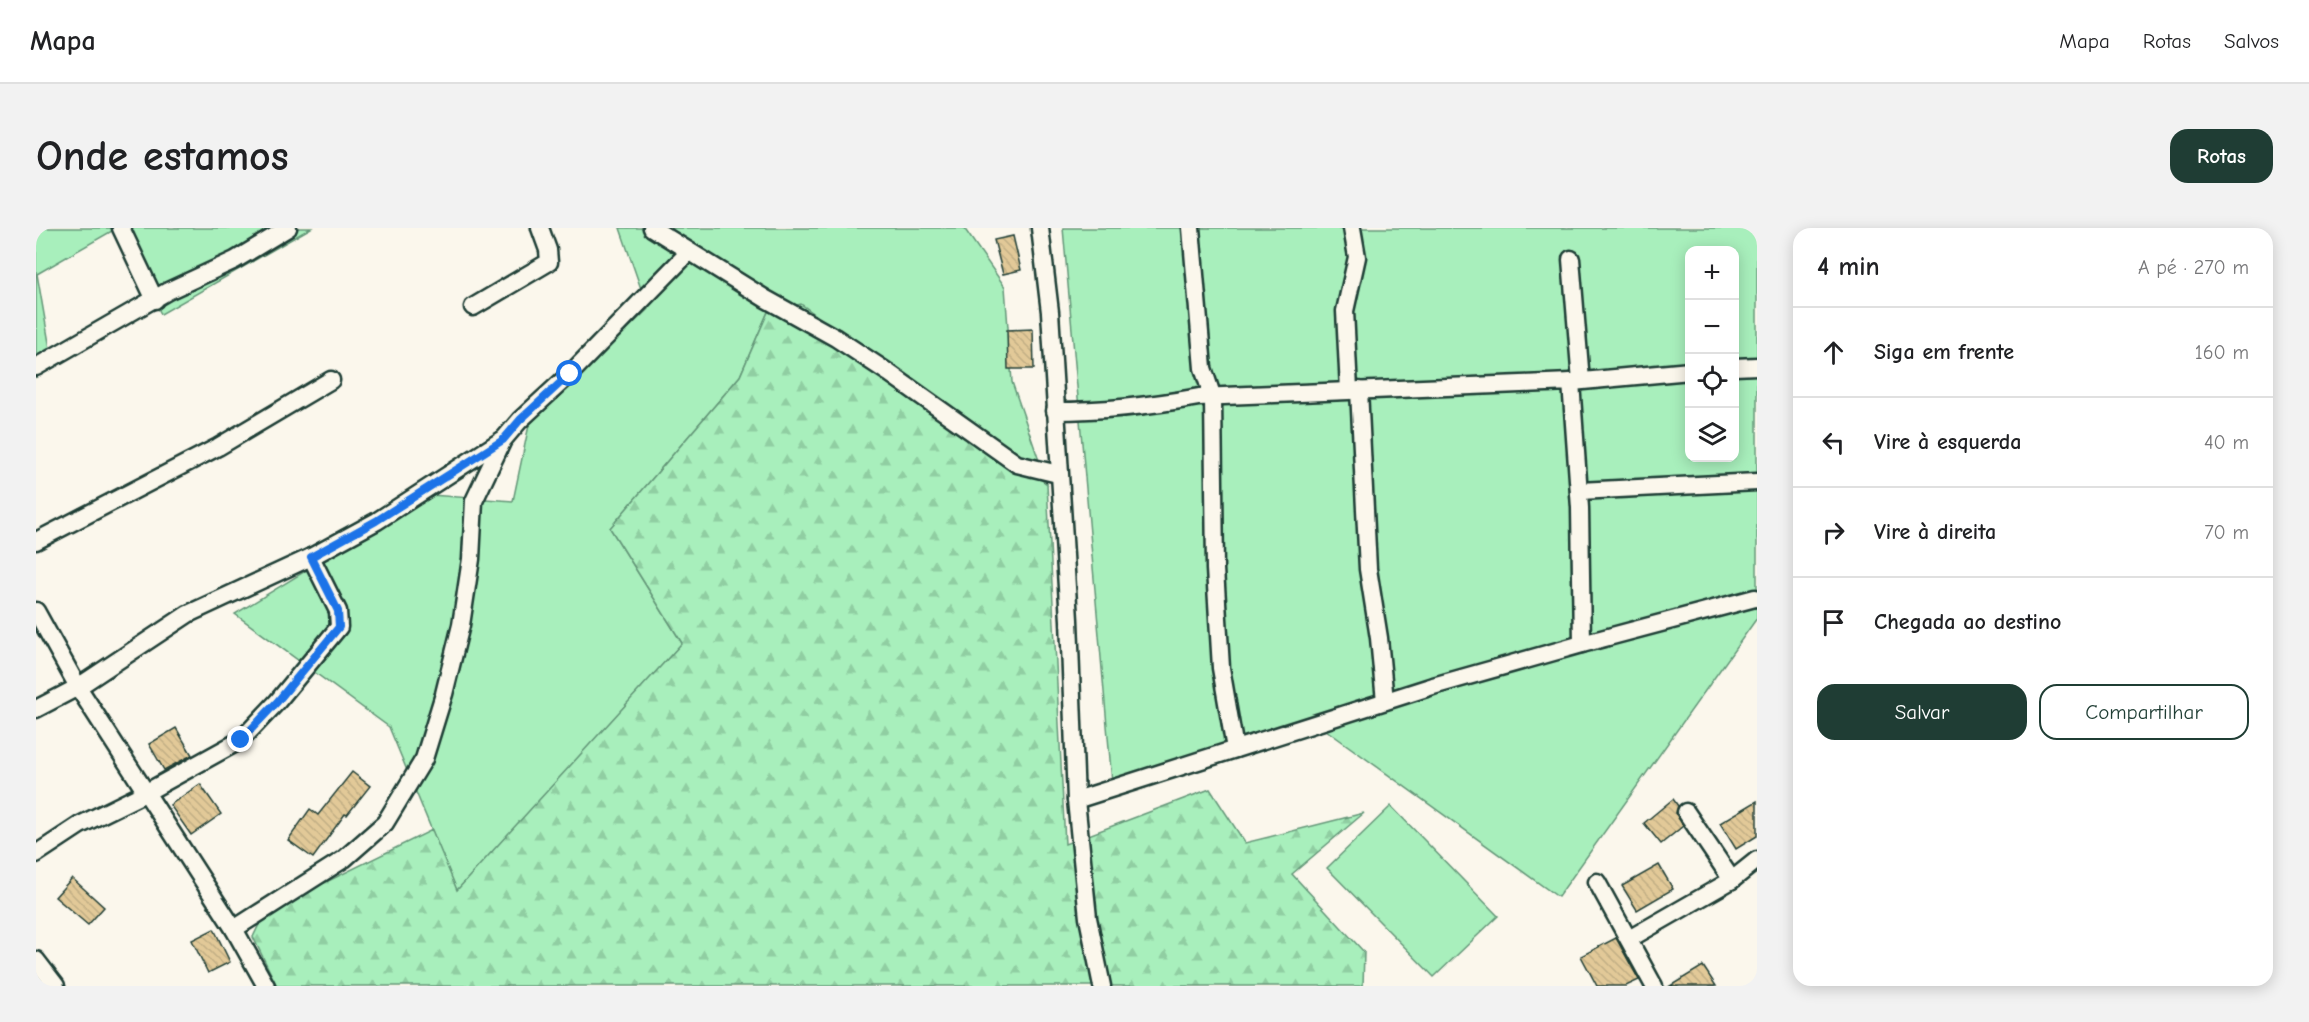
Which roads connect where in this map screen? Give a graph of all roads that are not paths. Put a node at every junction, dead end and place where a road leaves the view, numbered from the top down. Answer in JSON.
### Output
{"nodes":[{"id":1,"x":121,"y":228,"type":"edge"},
{"id":2,"x":288,"y":228,"type":"edge"},
{"id":3,"x":540,"y":228,"type":"edge"},
{"id":4,"x":652,"y":228,"type":"edge"},
{"id":5,"x":1040,"y":228,"type":"edge"},
{"id":6,"x":1191,"y":228,"type":"edge"},
{"id":7,"x":1352,"y":228,"type":"edge"},
{"id":8,"x":689,"y":252,"type":"junction"},
{"id":9,"x":1571,"y":259,"type":"dead end"},
{"id":10,"x":155,"y":300,"type":"junction"},
{"id":11,"x":473,"y":307,"type":"dead end"},
{"id":12,"x":1757,"y":366,"type":"edge"},
{"id":13,"x":36,"y":368,"type":"edge"},
{"id":14,"x":1739,"y":368,"type":"edge"},
{"id":15,"x":1685,"y":371,"type":"edge"},
{"id":16,"x":331,"y":380,"type":"dead end"},
{"id":17,"x":1576,"y":381,"type":"junction"},
{"id":18,"x":1354,"y":390,"type":"junction"},
{"id":19,"x":1213,"y":398,"type":"junction"},
{"id":20,"x":1055,"y":411,"type":"junction"},
{"id":21,"x":503,"y":440,"type":"junction"},
{"id":22,"x":1059,"y":474,"type":"junction"},
{"id":23,"x":1757,"y":482,"type":"edge"},
{"id":24,"x":1579,"y":491,"type":"junction"},
{"id":25,"x":36,"y":541,"type":"edge"},
{"id":26,"x":311,"y":557,"type":"junction"},
{"id":27,"x":1756,"y":600,"type":"edge"},
{"id":28,"x":36,"y":611,"type":"edge"},
{"id":29,"x":1582,"y":644,"type":"junction"},
{"id":30,"x":78,"y":687,"type":"junction"},
{"id":31,"x":1385,"y":701,"type":"junction"},
{"id":32,"x":36,"y":709,"type":"edge"},
{"id":33,"x":1235,"y":749,"type":"junction"},
{"id":34,"x":145,"y":793,"type":"junction"},
{"id":35,"x":1076,"y":800,"type":"junction"},
{"id":36,"x":1686,"y":812,"type":"dead end"},
{"id":37,"x":36,"y":854,"type":"edge"},
{"id":38,"x":1757,"y":860,"type":"edge"},
{"id":39,"x":1732,"y":880,"type":"junction"},
{"id":40,"x":1597,"y":882,"type":"dead end"},
{"id":41,"x":234,"y":929,"type":"junction"},
{"id":42,"x":1629,"y":939,"type":"junction"},
{"id":43,"x":36,"y":960,"type":"edge"},
{"id":44,"x":56,"y":986,"type":"edge"},
{"id":45,"x":266,"y":986,"type":"edge"},
{"id":46,"x":1102,"y":986,"type":"edge"},
{"id":47,"x":1654,"y":986,"type":"edge"}],
"edges":[{"from":1,"to":10,"type":"street"},
{"from":2,"to":10,"type":"street"},
{"from":3,"to":11,"type":"street"},
{"from":4,"to":8,"type":"street"},
{"from":5,"to":20,"type":"street"},
{"from":6,"to":19,"type":"street"},
{"from":7,"to":18,"type":"street"},
{"from":8,"to":21,"type":"street"},
{"from":8,"to":22,"type":"street"},
{"from":9,"to":17,"type":"street"},
{"from":10,"to":13,"type":"street"},
{"from":12,"to":14,"type":"street"},
{"from":15,"to":17,"type":"street"},
{"from":16,"to":25,"type":"street"},
{"from":17,"to":18,"type":"street"},
{"from":17,"to":24,"type":"street"},
{"from":18,"to":19,"type":"street"},
{"from":18,"to":31,"type":"street"},
{"from":19,"to":20,"type":"street"},
{"from":19,"to":33,"type":"street"},
{"from":20,"to":22,"type":"street"},
{"from":21,"to":26,"type":"street"},
{"from":21,"to":41,"type":"street"},
{"from":22,"to":35,"type":"street"},
{"from":23,"to":24,"type":"street"},
{"from":24,"to":29,"type":"street"},
{"from":26,"to":30,"type":"street"},
{"from":26,"to":34,"type":"street"},
{"from":27,"to":29,"type":"street"},
{"from":28,"to":30,"type":"street"},
{"from":29,"to":31,"type":"street"},
{"from":30,"to":32,"type":"street"},
{"from":30,"to":34,"type":"street"},
{"from":31,"to":33,"type":"street"},
{"from":33,"to":35,"type":"street"},
{"from":34,"to":37,"type":"street"},
{"from":34,"to":41,"type":"street"},
{"from":35,"to":46,"type":"street"},
{"from":36,"to":39,"type":"street"},
{"from":38,"to":39,"type":"street"},
{"from":39,"to":42,"type":"street"},
{"from":40,"to":42,"type":"street"},
{"from":41,"to":45,"type":"street"},
{"from":42,"to":47,"type":"street"},
{"from":43,"to":44,"type":"street"}]}
